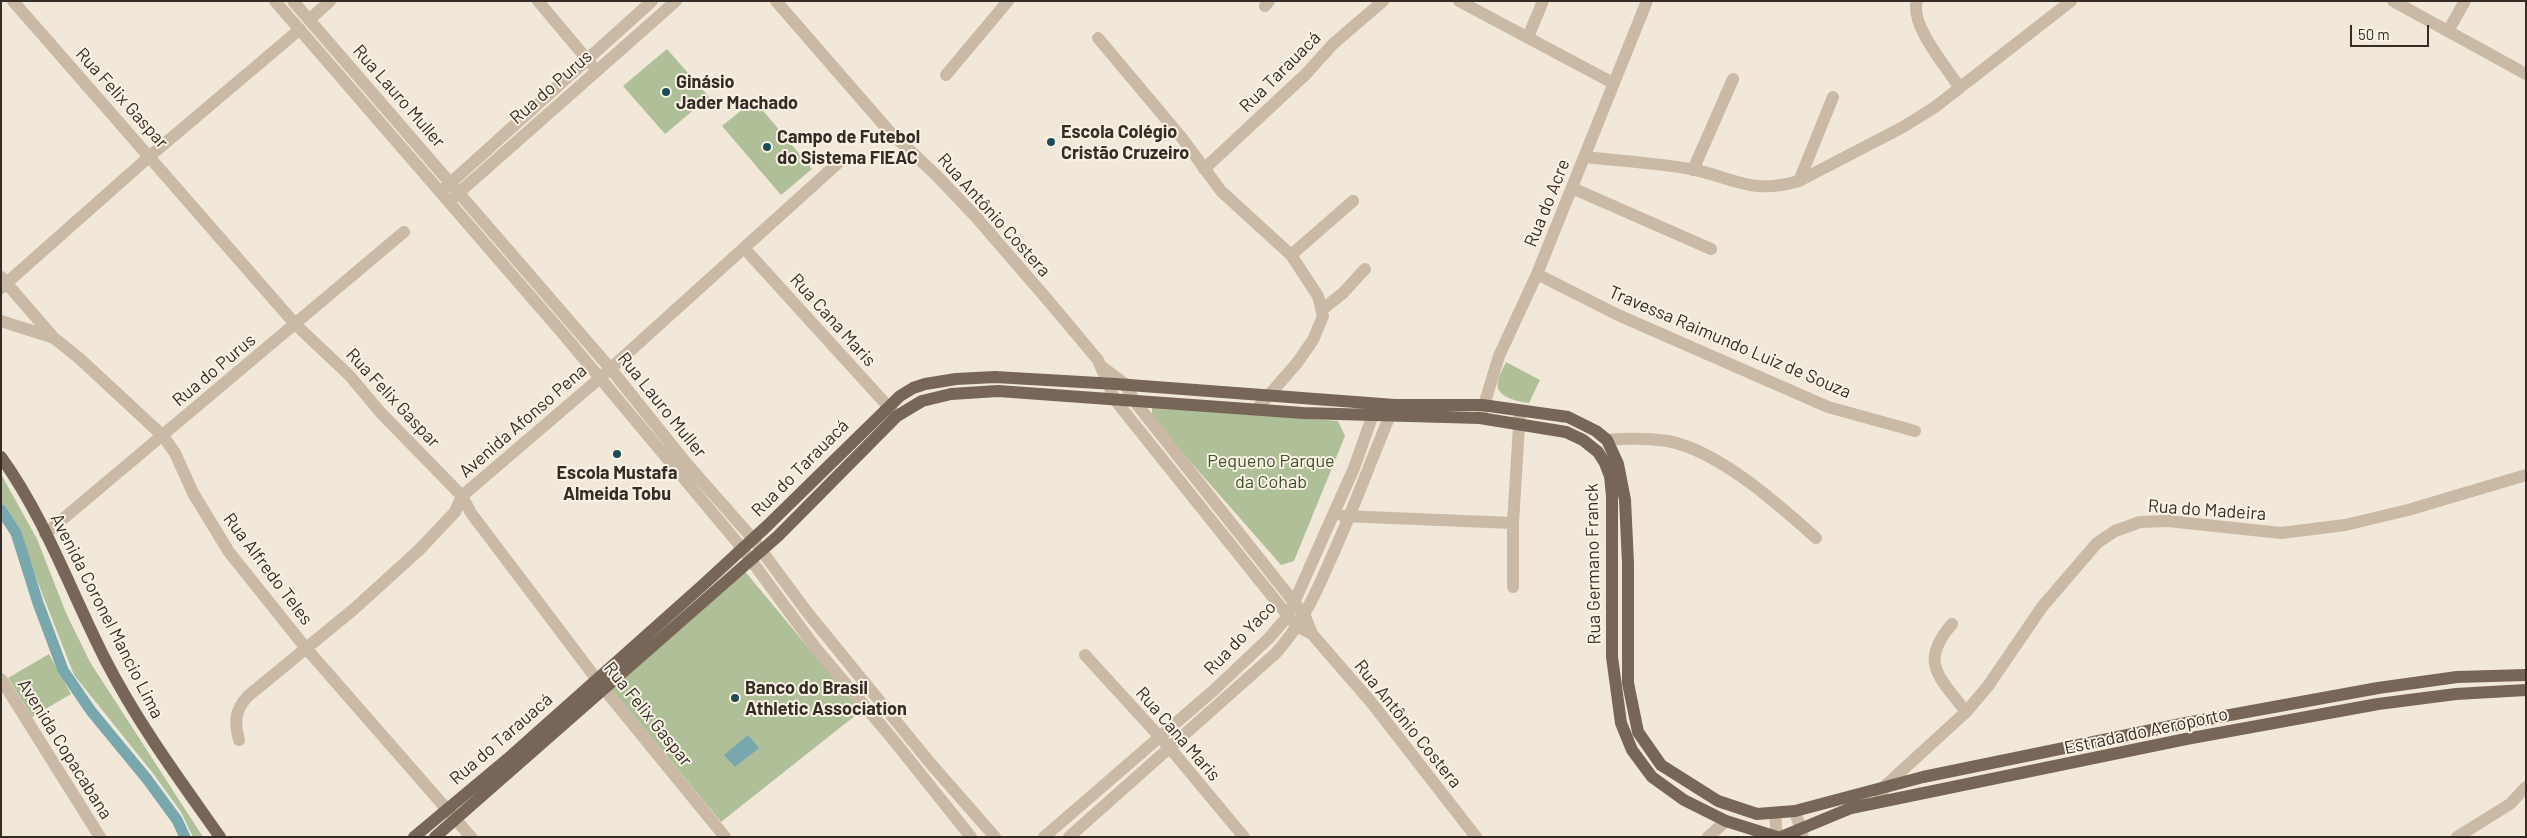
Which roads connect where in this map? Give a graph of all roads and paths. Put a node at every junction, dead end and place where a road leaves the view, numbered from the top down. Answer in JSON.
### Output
{"nodes":[{"id":1,"x":13,"y":1,"type":"edge"},
{"id":2,"x":275,"y":1,"type":"edge"},
{"id":3,"x":293,"y":1,"type":"edge"},
{"id":4,"x":330,"y":1,"type":"edge"},
{"id":5,"x":538,"y":1,"type":"edge"},
{"id":6,"x":652,"y":1,"type":"edge"},
{"id":7,"x":676,"y":1,"type":"edge"},
{"id":8,"x":776,"y":1,"type":"edge"},
{"id":9,"x":1008,"y":1,"type":"edge"},
{"id":10,"x":1383,"y":1,"type":"edge"},
{"id":11,"x":1459,"y":1,"type":"edge"},
{"id":12,"x":1543,"y":1,"type":"edge"},
{"id":13,"x":1647,"y":1,"type":"edge"},
{"id":14,"x":1917,"y":1,"type":"edge"},
{"id":15,"x":2071,"y":1,"type":"edge"},
{"id":16,"x":2393,"y":1,"type":"edge"},
{"id":17,"x":2465,"y":1,"type":"edge"},
{"id":18,"x":309,"y":20,"type":"junction"},
{"id":19,"x":299,"y":30,"type":"junction"},
{"id":20,"x":2448,"y":31,"type":"junction"},
{"id":21,"x":1528,"y":36,"type":"junction"},
{"id":22,"x":1098,"y":38,"type":"dead end"},
{"id":23,"x":587,"y":59,"type":"junction"},
{"id":24,"x":596,"y":70,"type":"junction"},
{"id":25,"x":2526,"y":74,"type":"edge"},
{"id":26,"x":946,"y":75,"type":"dead end"},
{"id":27,"x":1733,"y":80,"type":"dead end"},
{"id":28,"x":1613,"y":83,"type":"junction"},
{"id":29,"x":1960,"y":88,"type":"junction"},
{"id":30,"x":1833,"y":97,"type":"dead end"},
{"id":31,"x":150,"y":156,"type":"junction"},
{"id":32,"x":1585,"y":156,"type":"junction"},
{"id":33,"x":838,"y":163,"type":"dead end"},
{"id":34,"x":1204,"y":168,"type":"junction"},
{"id":35,"x":1693,"y":170,"type":"junction"},
{"id":36,"x":1799,"y":181,"type":"junction"},
{"id":37,"x":1572,"y":188,"type":"junction"},
{"id":38,"x":450,"y":192,"type":"junction"},
{"id":39,"x":1353,"y":201,"type":"dead end"},
{"id":40,"x":404,"y":232,"type":"dead end"},
{"id":41,"x":744,"y":248,"type":"junction"},
{"id":42,"x":1711,"y":249,"type":"dead end"},
{"id":43,"x":1291,"y":255,"type":"junction"},
{"id":44,"x":1365,"y":269,"type":"dead end"},
{"id":45,"x":1537,"y":274,"type":"junction"},
{"id":46,"x":3,"y":283,"type":"edge"},
{"id":47,"x":1323,"y":309,"type":"junction"},
{"id":48,"x":1,"y":321,"type":"edge"},
{"id":49,"x":296,"y":325,"type":"junction"},
{"id":50,"x":54,"y":338,"type":"junction"},
{"id":51,"x":1101,"y":366,"type":"junction"},
{"id":52,"x":610,"y":368,"type":"junction"},
{"id":53,"x":600,"y":378,"type":"junction"},
{"id":54,"x":1106,"y":383,"type":"junction"},
{"id":55,"x":1125,"y":384,"type":"junction"},
{"id":56,"x":1267,"y":395,"type":"junction"},
{"id":57,"x":1115,"y":400,"type":"junction"},
{"id":58,"x":1135,"y":402,"type":"junction"},
{"id":59,"x":1376,"y":403,"type":"junction"},
{"id":60,"x":1256,"y":410,"type":"junction"},
{"id":61,"x":1520,"y":410,"type":"junction"},
{"id":62,"x":892,"y":411,"type":"junction"},
{"id":63,"x":1392,"y":411,"type":"junction"},
{"id":64,"x":1481,"y":411,"type":"junction"},
{"id":65,"x":1374,"y":416,"type":"junction"},
{"id":66,"x":1520,"y":423,"type":"junction"},
{"id":67,"x":1915,"y":431,"type":"dead end"},
{"id":68,"x":163,"y":436,"type":"junction"},
{"id":69,"x":1607,"y":440,"type":"junction"},
{"id":70,"x":1168,"y":442,"type":"junction"},
{"id":71,"x":1156,"y":452,"type":"junction"},
{"id":72,"x":1,"y":457,"type":"edge"},
{"id":73,"x":2526,"y":475,"type":"edge"},
{"id":74,"x":462,"y":496,"type":"junction"},
{"id":75,"x":798,"y":496,"type":"junction"},
{"id":76,"x":809,"y":505,"type":"junction"},
{"id":77,"x":1334,"y":515,"type":"junction"},
{"id":78,"x":1350,"y":516,"type":"junction"},
{"id":79,"x":1512,"y":523,"type":"junction"},
{"id":80,"x":1240,"y":532,"type":"junction"},
{"id":81,"x":45,"y":534,"type":"junction"},
{"id":82,"x":1816,"y":538,"type":"dead end"},
{"id":83,"x":753,"y":539,"type":"junction"},
{"id":84,"x":1229,"y":542,"type":"junction"},
{"id":85,"x":742,"y":548,"type":"junction"},
{"id":86,"x":762,"y":551,"type":"junction"},
{"id":87,"x":751,"y":560,"type":"junction"},
{"id":88,"x":1513,"y":587,"type":"dead end"},
{"id":89,"x":1295,"y":604,"type":"junction"},
{"id":90,"x":1288,"y":616,"type":"junction"},
{"id":91,"x":1302,"y":622,"type":"junction"},
{"id":92,"x":1952,"y":624,"type":"dead end"},
{"id":93,"x":1613,"y":629,"type":"junction"},
{"id":94,"x":1627,"y":630,"type":"junction"},
{"id":95,"x":305,"y":647,"type":"junction"},
{"id":96,"x":1085,"y":655,"type":"dead end"},
{"id":97,"x":2526,"y":675,"type":"edge"},
{"id":98,"x":2,"y":680,"type":"edge"},
{"id":99,"x":600,"y":684,"type":"junction"},
{"id":100,"x":2526,"y":690,"type":"edge"},
{"id":101,"x":1966,"y":712,"type":"junction"},
{"id":102,"x":238,"y":740,"type":"dead end"},
{"id":103,"x":1164,"y":743,"type":"junction"},
{"id":104,"x":1885,"y":786,"type":"junction"},
{"id":105,"x":2526,"y":787,"type":"edge"},
{"id":106,"x":1851,"y":802,"type":"junction"},
{"id":107,"x":1879,"y":802,"type":"junction"},
{"id":108,"x":446,"y":809,"type":"junction"},
{"id":109,"x":1795,"y":811,"type":"junction"},
{"id":110,"x":1775,"y":814,"type":"junction"},
{"id":111,"x":456,"y":819,"type":"junction"},
{"id":112,"x":1726,"y":822,"type":"junction"},
{"id":113,"x":1803,"y":833,"type":"edge"},
{"id":114,"x":100,"y":837,"type":"edge"},
{"id":115,"x":220,"y":837,"type":"edge"},
{"id":116,"x":414,"y":837,"type":"edge"},
{"id":117,"x":436,"y":837,"type":"edge"},
{"id":118,"x":471,"y":837,"type":"edge"},
{"id":119,"x":725,"y":837,"type":"edge"},
{"id":120,"x":971,"y":837,"type":"edge"},
{"id":121,"x":995,"y":837,"type":"edge"},
{"id":122,"x":1044,"y":837,"type":"edge"},
{"id":123,"x":1069,"y":837,"type":"edge"},
{"id":124,"x":1244,"y":837,"type":"edge"},
{"id":125,"x":1476,"y":837,"type":"edge"},
{"id":126,"x":1708,"y":837,"type":"edge"},
{"id":127,"x":1777,"y":837,"type":"edge"},
{"id":128,"x":1781,"y":837,"type":"edge"},
{"id":129,"x":2457,"y":837,"type":"edge"}],
"edges":[{"from":1,"to":31,"type":"street","name":"Rua Felix Gaspar"},
{"from":2,"to":19,"type":"street","name":"Rua Lauro Muller"},
{"from":3,"to":18,"type":"street","name":"Rua Lauro Muller"},
{"from":4,"to":18,"type":"street"},
{"from":5,"to":23,"type":"street"},
{"from":6,"to":23,"type":"street","name":"Rua do Purus"},
{"from":7,"to":24,"type":"street","name":"Rua do Purus"},
{"from":8,"to":51,"type":"street","name":"Rua Antônio Costera"},
{"from":9,"to":26,"type":"street"},
{"from":10,"to":34,"type":"street","name":"Rua Tarauacá"},
{"from":11,"to":21,"type":"street"},
{"from":12,"to":21,"type":"street"},
{"from":13,"to":28,"type":"street","name":"Rua do Acre"},
{"from":14,"to":29,"type":"street"},
{"from":15,"to":29,"type":"street"},
{"from":16,"to":20,"type":"street"},
{"from":17,"to":20,"type":"street"},
{"from":18,"to":38,"type":"street","name":"Rua Lauro Muller"},
{"from":19,"to":31,"type":"street"},
{"from":19,"to":38,"type":"street","name":"Rua Lauro Muller"},
{"from":20,"to":25,"type":"street"},
{"from":21,"to":28,"type":"street"},
{"from":22,"to":34,"type":"street"},
{"from":23,"to":24,"type":"street"},
{"from":23,"to":38,"type":"street","name":"Rua do Purus"},
{"from":24,"to":38,"type":"street","name":"Rua do Purus"},
{"from":27,"to":35,"type":"street"},
{"from":28,"to":32,"type":"street","name":"Rua do Acre"},
{"from":29,"to":36,"type":"street"},
{"from":30,"to":36,"type":"street"},
{"from":31,"to":46,"type":"street"},
{"from":31,"to":49,"type":"street","name":"Rua Felix Gaspar"},
{"from":32,"to":35,"type":"street"},
{"from":32,"to":37,"type":"street","name":"Rua do Acre"},
{"from":33,"to":41,"type":"street","name":"Avenida Afonso Pena"},
{"from":34,"to":43,"type":"street"},
{"from":35,"to":36,"type":"street"},
{"from":37,"to":42,"type":"street"},
{"from":37,"to":45,"type":"street","name":"Rua do Acre"},
{"from":38,"to":52,"type":"street","name":"Rua Lauro Muller"},
{"from":38,"to":53,"type":"street","name":"Rua Lauro Muller"},
{"from":39,"to":43,"type":"street"},
{"from":40,"to":49,"type":"street","name":"Rua do Purus"},
{"from":41,"to":52,"type":"street","name":"Avenida Afonso Pena"},
{"from":41,"to":62,"type":"street","name":"Rua Cana Maris"},
{"from":43,"to":47,"type":"street"},
{"from":44,"to":47,"type":"street"},
{"from":45,"to":64,"type":"street","name":"Rua do Acre"},
{"from":45,"to":67,"type":"street","name":"Travessa Raimundo Luiz de Souza"},
{"from":46,"to":50,"type":"street","name":"Rua Alfredo Teles"},
{"from":47,"to":56,"type":"street"},
{"from":48,"to":50,"type":"street"},
{"from":49,"to":68,"type":"street","name":"Rua do Purus"},
{"from":49,"to":74,"type":"street","name":"Rua Felix Gaspar"},
{"from":50,"to":68,"type":"street","name":"Rua Alfredo Teles"},
{"from":51,"to":54,"type":"street","name":"Rua Antônio Costera"},
{"from":51,"to":55,"type":"street","name":"Rua Antônio Costera"},
{"from":52,"to":53,"type":"street","name":"Avenida Afonso Pena"},
{"from":52,"to":83,"type":"street","name":"Rua Lauro Muller"},
{"from":53,"to":74,"type":"street","name":"Avenida Afonso Pena"},
{"from":53,"to":85,"type":"street","name":"Rua Lauro Muller"},
{"from":54,"to":55,"type":"main road","name":"Rua do Tarauacá"},
{"from":54,"to":57,"type":"street","name":"Rua Antônio Costera"},
{"from":54,"to":62,"type":"main road","name":"Rua do Tarauacá"},
{"from":55,"to":56,"type":"main road","name":"Rua do Tarauacá"},
{"from":55,"to":58,"type":"street","name":"Rua Antônio Costera"},
{"from":56,"to":59,"type":"main road","name":"Rua Germano Franck"},
{"from":56,"to":60,"type":"street"},
{"from":57,"to":58,"type":"main road","name":"Rua do Tarauacá"},
{"from":57,"to":62,"type":"main road","name":"Rua do Tarauacá"},
{"from":57,"to":71,"type":"street","name":"Rua Antônio Costera"},
{"from":58,"to":60,"type":"main road","name":"Rua do Tarauacá"},
{"from":58,"to":70,"type":"street","name":"Rua Antônio Costera"},
{"from":59,"to":63,"type":"main road","name":"Rua Germano Franck"},
{"from":59,"to":65,"type":"street","name":"Rua do Yaco"},
{"from":60,"to":65,"type":"main road","name":"Rua Germano Franck"},
{"from":61,"to":64,"type":"main road","name":"Rua Germano Franck"},
{"from":61,"to":66,"type":"street"},
{"from":61,"to":69,"type":"main road","name":"Rua Germano Franck"},
{"from":62,"to":75,"type":"main road","name":"Rua do Tarauacá"},
{"from":62,"to":76,"type":"main road","name":"Rua do Tarauacá"},
{"from":63,"to":64,"type":"main road","name":"Rua Germano Franck"},
{"from":63,"to":65,"type":"main road","name":"Rua Germano Franck"},
{"from":63,"to":78,"type":"street","name":"Rua do Yaco"},
{"from":64,"to":66,"type":"main road","name":"Rua Germano Franck"},
{"from":65,"to":77,"type":"street","name":"Rua do Yaco"},
{"from":66,"to":79,"type":"street"},
{"from":66,"to":93,"type":"main road","name":"Rua Germano Franck"},
{"from":68,"to":81,"type":"street","name":"Rua do Purus"},
{"from":68,"to":95,"type":"street","name":"Rua Alfredo Teles"},
{"from":69,"to":82,"type":"street"},
{"from":69,"to":94,"type":"main road","name":"Rua Germano Franck"},
{"from":70,"to":71,"type":"street"},
{"from":70,"to":80,"type":"street","name":"Rua Antônio Costera"},
{"from":71,"to":84,"type":"street","name":"Rua Antônio Costera"},
{"from":72,"to":81,"type":"main road","name":"Avenida Coronel Mancio Lima"},
{"from":73,"to":101,"type":"street","name":"Rua do Madeira"},
{"from":74,"to":95,"type":"street","name":"Avenida Afonso Pena"},
{"from":74,"to":99,"type":"street","name":"Rua Felix Gaspar"},
{"from":75,"to":76,"type":"main road"},
{"from":75,"to":83,"type":"main road","name":"Rua do Tarauacá"},
{"from":76,"to":86,"type":"main road","name":"Rua do Tarauacá"},
{"from":77,"to":78,"type":"street"},
{"from":77,"to":89,"type":"street","name":"Rua do Yaco"},
{"from":78,"to":79,"type":"street"},
{"from":78,"to":91,"type":"street","name":"Rua do Yaco"},
{"from":79,"to":88,"type":"street"},
{"from":80,"to":84,"type":"street"},
{"from":80,"to":89,"type":"street","name":"Rua Antônio Costera"},
{"from":81,"to":115,"type":"main road","name":"Avenida Coronel Mancio Lima"},
{"from":83,"to":85,"type":"main road","name":"Rua do Tarauacá"},
{"from":83,"to":86,"type":"street","name":"Rua Lauro Muller"},
{"from":84,"to":90,"type":"street","name":"Rua Antônio Costera"},
{"from":85,"to":87,"type":"street","name":"Rua Lauro Muller"},
{"from":85,"to":99,"type":"main road","name":"Rua do Tarauacá"},
{"from":86,"to":87,"type":"main road","name":"Rua do Tarauacá"},
{"from":86,"to":121,"type":"street","name":"Rua Lauro Muller"},
{"from":87,"to":99,"type":"main road","name":"Rua do Tarauacá"},
{"from":87,"to":120,"type":"street","name":"Rua Lauro Muller"},
{"from":89,"to":90,"type":"street","name":"Rua do Yaco"},
{"from":89,"to":91,"type":"street","name":"Rua Antônio Costera"},
{"from":90,"to":91,"type":"street","name":"Rua Antônio Costera"},
{"from":90,"to":103,"type":"street","name":"Rua do Yaco"},
{"from":91,"to":103,"type":"street","name":"Rua do Yaco"},
{"from":91,"to":125,"type":"street","name":"Rua Antônio Costera"},
{"from":92,"to":101,"type":"street"},
{"from":93,"to":94,"type":"main road"},
{"from":93,"to":112,"type":"main road","name":"Rua Germano Franck"},
{"from":94,"to":110,"type":"main road","name":"Rua Germano Franck"},
{"from":95,"to":102,"type":"street","name":"Avenida Afonso Pena"},
{"from":95,"to":108,"type":"street","name":"Rua Alfredo Teles"},
{"from":96,"to":103,"type":"street","name":"Rua Cana Maris"},
{"from":97,"to":104,"type":"main road","name":"Estrada do Aeroporto"},
{"from":98,"to":114,"type":"street","name":"Avenida Copacabana"},
{"from":99,"to":108,"type":"main road","name":"Rua do Tarauacá"},
{"from":99,"to":111,"type":"main road","name":"Rua do Tarauacá"},
{"from":99,"to":119,"type":"street","name":"Rua Felix Gaspar"},
{"from":100,"to":107,"type":"main road","name":"Estrada do Aeroporto"},
{"from":101,"to":104,"type":"street","name":"Rua do Madeira"},
{"from":103,"to":122,"type":"street","name":"Rua do Yaco"},
{"from":103,"to":123,"type":"street","name":"Rua do Yaco"},
{"from":103,"to":124,"type":"street","name":"Rua Cana Maris"},
{"from":104,"to":106,"type":"main road","name":"Estrada do Aeroporto"},
{"from":104,"to":107,"type":"street","name":"Rua do Madeira"},
{"from":105,"to":129,"type":"street"},
{"from":106,"to":107,"type":"main road","name":"Estrada do Aeroporto"},
{"from":106,"to":109,"type":"main road","name":"Estrada do Aeroporto"},
{"from":106,"to":113,"type":"main road","name":"Estrada do Aeroporto"},
{"from":108,"to":111,"type":"street","name":"Rua Alfredo Teles"},
{"from":108,"to":116,"type":"main road","name":"Rua do Tarauacá"},
{"from":109,"to":110,"type":"main road","name":"Rua Germano Franck"},
{"from":109,"to":113,"type":"street"},
{"from":110,"to":127,"type":"street","name":"Rua Germano Franck"},
{"from":111,"to":117,"type":"main road","name":"Rua do Tarauacá"},
{"from":111,"to":118,"type":"street","name":"Rua Alfredo Teles"},
{"from":112,"to":126,"type":"street"},
{"from":112,"to":127,"type":"main road","name":"Rua Germano Franck"},
{"from":113,"to":128,"type":"main road","name":"Estrada do Aeroporto"}]}
